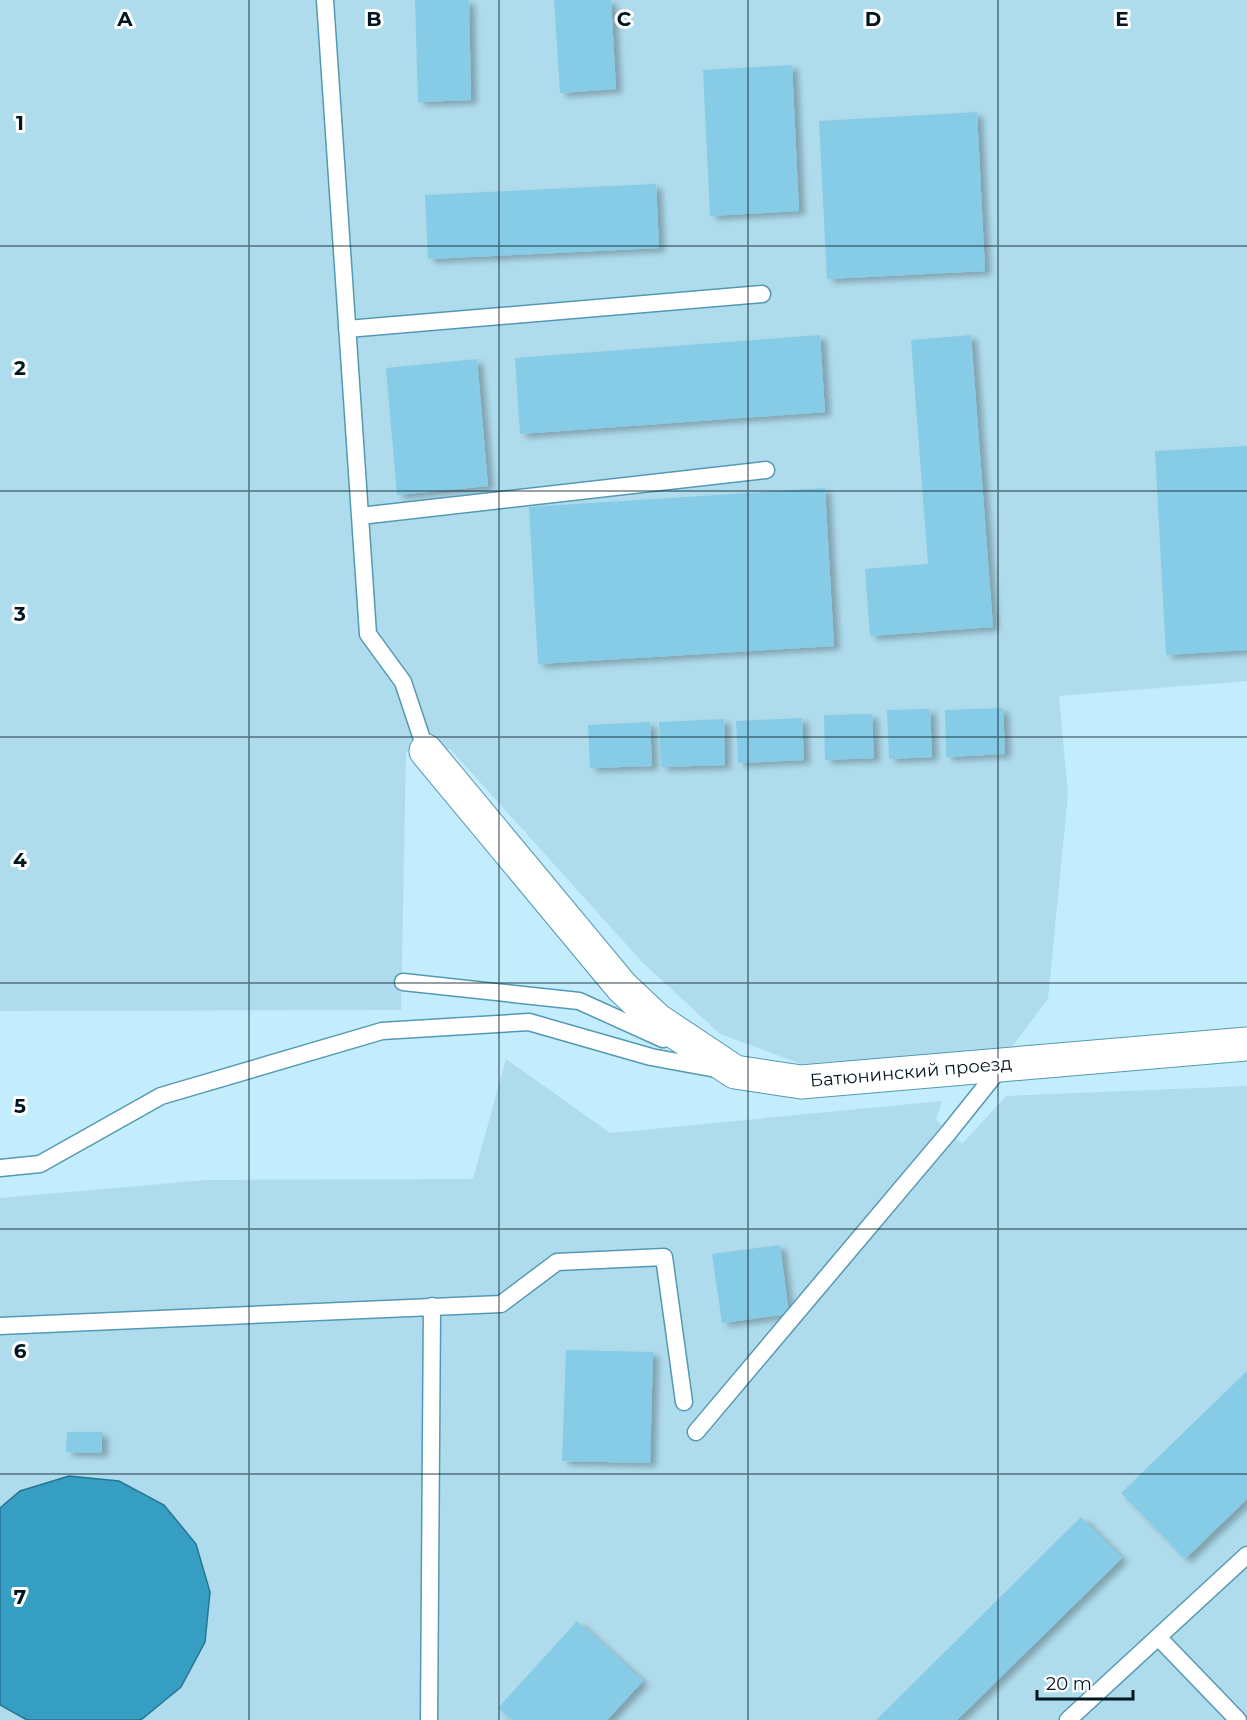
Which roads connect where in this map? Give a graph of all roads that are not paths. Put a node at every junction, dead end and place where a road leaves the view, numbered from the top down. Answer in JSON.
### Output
{"nodes":[{"id":1,"x":325,"y":0,"type":"edge"},
{"id":2,"x":762,"y":294,"type":"dead end"},
{"id":3,"x":347,"y":329,"type":"junction"},
{"id":4,"x":766,"y":470,"type":"dead end"},
{"id":5,"x":360,"y":516,"type":"junction"},
{"id":6,"x":426,"y":751,"type":"joint"},
{"id":7,"x":403,"y":982,"type":"dead end"},
{"id":8,"x":1247,"y":1044,"type":"edge"},
{"id":9,"x":1003,"y":1064,"type":"junction"},
{"id":10,"x":735,"y":1072,"type":"junction"},
{"id":11,"x":0,"y":1168,"type":"edge"},
{"id":12,"x":432,"y":1306,"type":"junction"},
{"id":13,"x":0,"y":1326,"type":"edge"},
{"id":14,"x":684,"y":1402,"type":"dead end"},
{"id":15,"x":696,"y":1432,"type":"dead end"},
{"id":16,"x":1247,"y":1555,"type":"edge"},
{"id":17,"x":1158,"y":1638,"type":"junction"},
{"id":18,"x":429,"y":1720,"type":"edge"},
{"id":19,"x":1068,"y":1720,"type":"edge"},
{"id":20,"x":1238,"y":1720,"type":"edge"}],
"edges":[{"from":1,"to":3,"type":"lane"},
{"from":2,"to":3,"type":"lane"},
{"from":3,"to":5,"type":"lane"},
{"from":4,"to":5,"type":"lane"},
{"from":5,"to":6,"type":"lane"},
{"from":6,"to":10,"type":"street","name":"Батюнинский проезд"},
{"from":7,"to":10,"type":"lane"},
{"from":8,"to":9,"type":"street","name":"Батюнинский проезд"},
{"from":9,"to":10,"type":"street","name":"Батюнинский проезд"},
{"from":9,"to":15,"type":"lane"},
{"from":10,"to":11,"type":"lane"},
{"from":12,"to":13,"type":"lane"},
{"from":12,"to":14,"type":"lane"},
{"from":12,"to":18,"type":"lane"},
{"from":16,"to":17,"type":"lane"},
{"from":17,"to":19,"type":"lane"},
{"from":17,"to":20,"type":"lane"}]}
